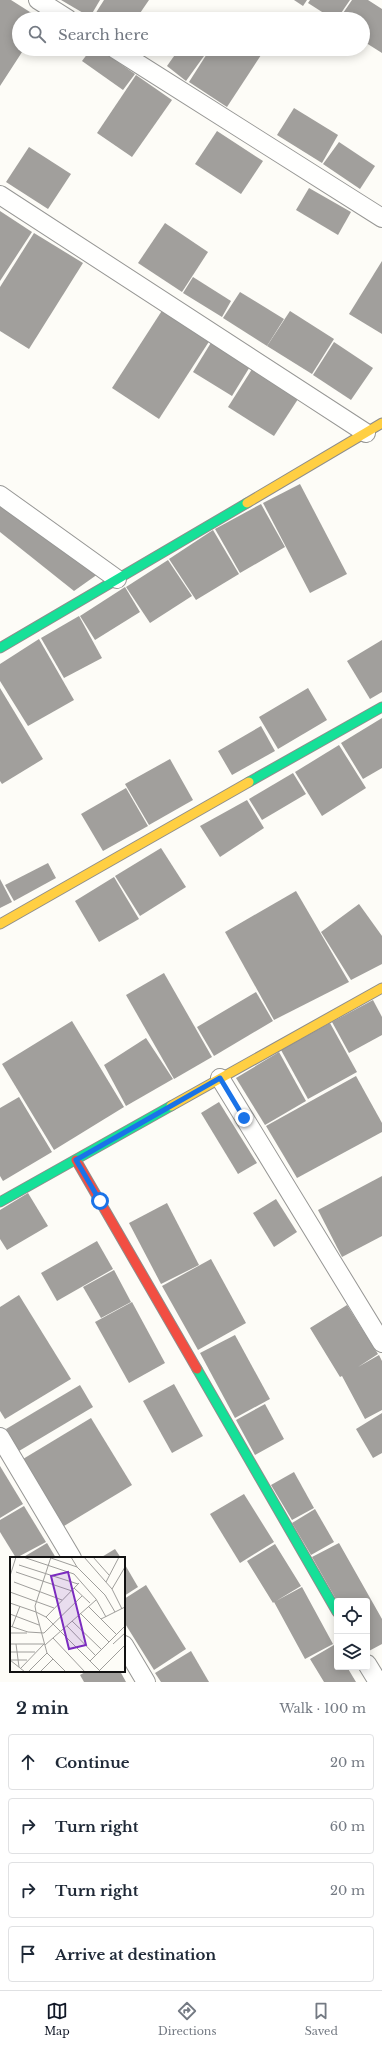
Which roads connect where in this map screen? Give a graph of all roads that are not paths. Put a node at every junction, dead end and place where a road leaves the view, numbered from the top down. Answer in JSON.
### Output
{"nodes":[{"id":1,"x":38,"y":0,"type":"edge"},
{"id":2,"x":57,"y":12,"type":"edge"},
{"id":3,"x":126,"y":56,"type":"edge"},
{"id":4,"x":0,"y":195,"type":"edge"},
{"id":5,"x":382,"y":218,"type":"edge"},
{"id":6,"x":382,"y":423,"type":"edge"},
{"id":7,"x":366,"y":433,"type":"junction"},
{"id":8,"x":0,"y":495,"type":"edge"},
{"id":9,"x":117,"y":579,"type":"junction"},
{"id":10,"x":0,"y":648,"type":"edge"},
{"id":11,"x":382,"y":707,"type":"edge"},
{"id":12,"x":0,"y":924,"type":"edge"},
{"id":13,"x":382,"y":988,"type":"edge"},
{"id":14,"x":220,"y":1078,"type":"junction"},
{"id":15,"x":76,"y":1160,"type":"junction"},
{"id":16,"x":0,"y":1202,"type":"edge"},
{"id":17,"x":382,"y":1343,"type":"edge"},
{"id":18,"x":0,"y":1437,"type":"edge"},
{"id":19,"x":71,"y":1557,"type":"edge"},
{"id":20,"x":334,"y":1607,"type":"edge"},
{"id":21,"x":125,"y":1647,"type":"edge"},
{"id":22,"x":370,"y":1669,"type":"edge"},
{"id":23,"x":146,"y":1682,"type":"edge"},
{"id":24,"x":378,"y":1682,"type":"edge"}],
"edges":[{"from":1,"to":2,"type":"street"},
{"from":3,"to":5,"type":"street"},
{"from":4,"to":7,"type":"street"},
{"from":6,"to":7,"type":"street"},
{"from":7,"to":9,"type":"street"},
{"from":8,"to":9,"type":"street"},
{"from":9,"to":10,"type":"street"},
{"from":11,"to":12,"type":"street"},
{"from":13,"to":14,"type":"street"},
{"from":14,"to":15,"type":"street"},
{"from":14,"to":17,"type":"street"},
{"from":15,"to":16,"type":"street"},
{"from":15,"to":20,"type":"street"},
{"from":18,"to":19,"type":"street"},
{"from":21,"to":23,"type":"street"},
{"from":22,"to":24,"type":"street"}]}
